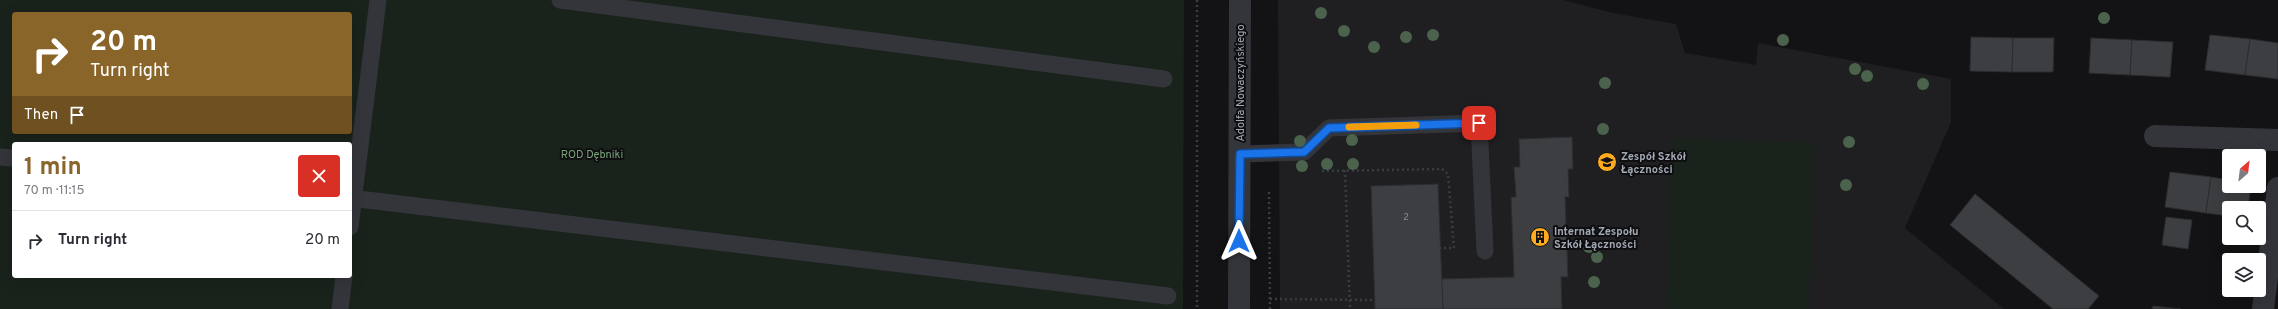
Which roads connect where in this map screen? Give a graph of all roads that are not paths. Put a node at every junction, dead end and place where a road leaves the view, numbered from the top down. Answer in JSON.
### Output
{"nodes":[{"id":1,"x":378,"y":0,"type":"edge"},
{"id":2,"x":560,"y":0,"type":"edge"},
{"id":3,"x":1240,"y":0,"type":"edge"},
{"id":4,"x":1164,"y":79,"type":"dead end"},
{"id":5,"x":2155,"y":136,"type":"dead end"},
{"id":6,"x":2278,"y":140,"type":"edge"},
{"id":7,"x":1240,"y":154,"type":"junction"},
{"id":8,"x":0,"y":157,"type":"edge"},
{"id":9,"x":12,"y":158,"type":"edge"},
{"id":10,"x":2278,"y":188,"type":"edge"},
{"id":11,"x":352,"y":198,"type":"edge"},
{"id":12,"x":1485,"y":251,"type":"dead end"},
{"id":13,"x":344,"y":278,"type":"edge"},
{"id":14,"x":1168,"y":296,"type":"dead end"},
{"id":15,"x":1239,"y":304,"type":"edge"},
{"id":16,"x":340,"y":309,"type":"edge"},
{"id":17,"x":2263,"y":309,"type":"edge"}],
"edges":[{"from":1,"to":11,"type":"lane"},
{"from":2,"to":4,"type":"lane"},
{"from":3,"to":7,"type":"street","name":"Adolfa Nowaczyńskiego"},
{"from":5,"to":6,"type":"street"},
{"from":7,"to":12,"type":"lane"},
{"from":7,"to":15,"type":"street","name":"Adolfa Nowaczyńskiego"},
{"from":8,"to":9,"type":"lane"},
{"from":10,"to":17,"type":"street"},
{"from":11,"to":14,"type":"lane"},
{"from":13,"to":16,"type":"lane"}]}
